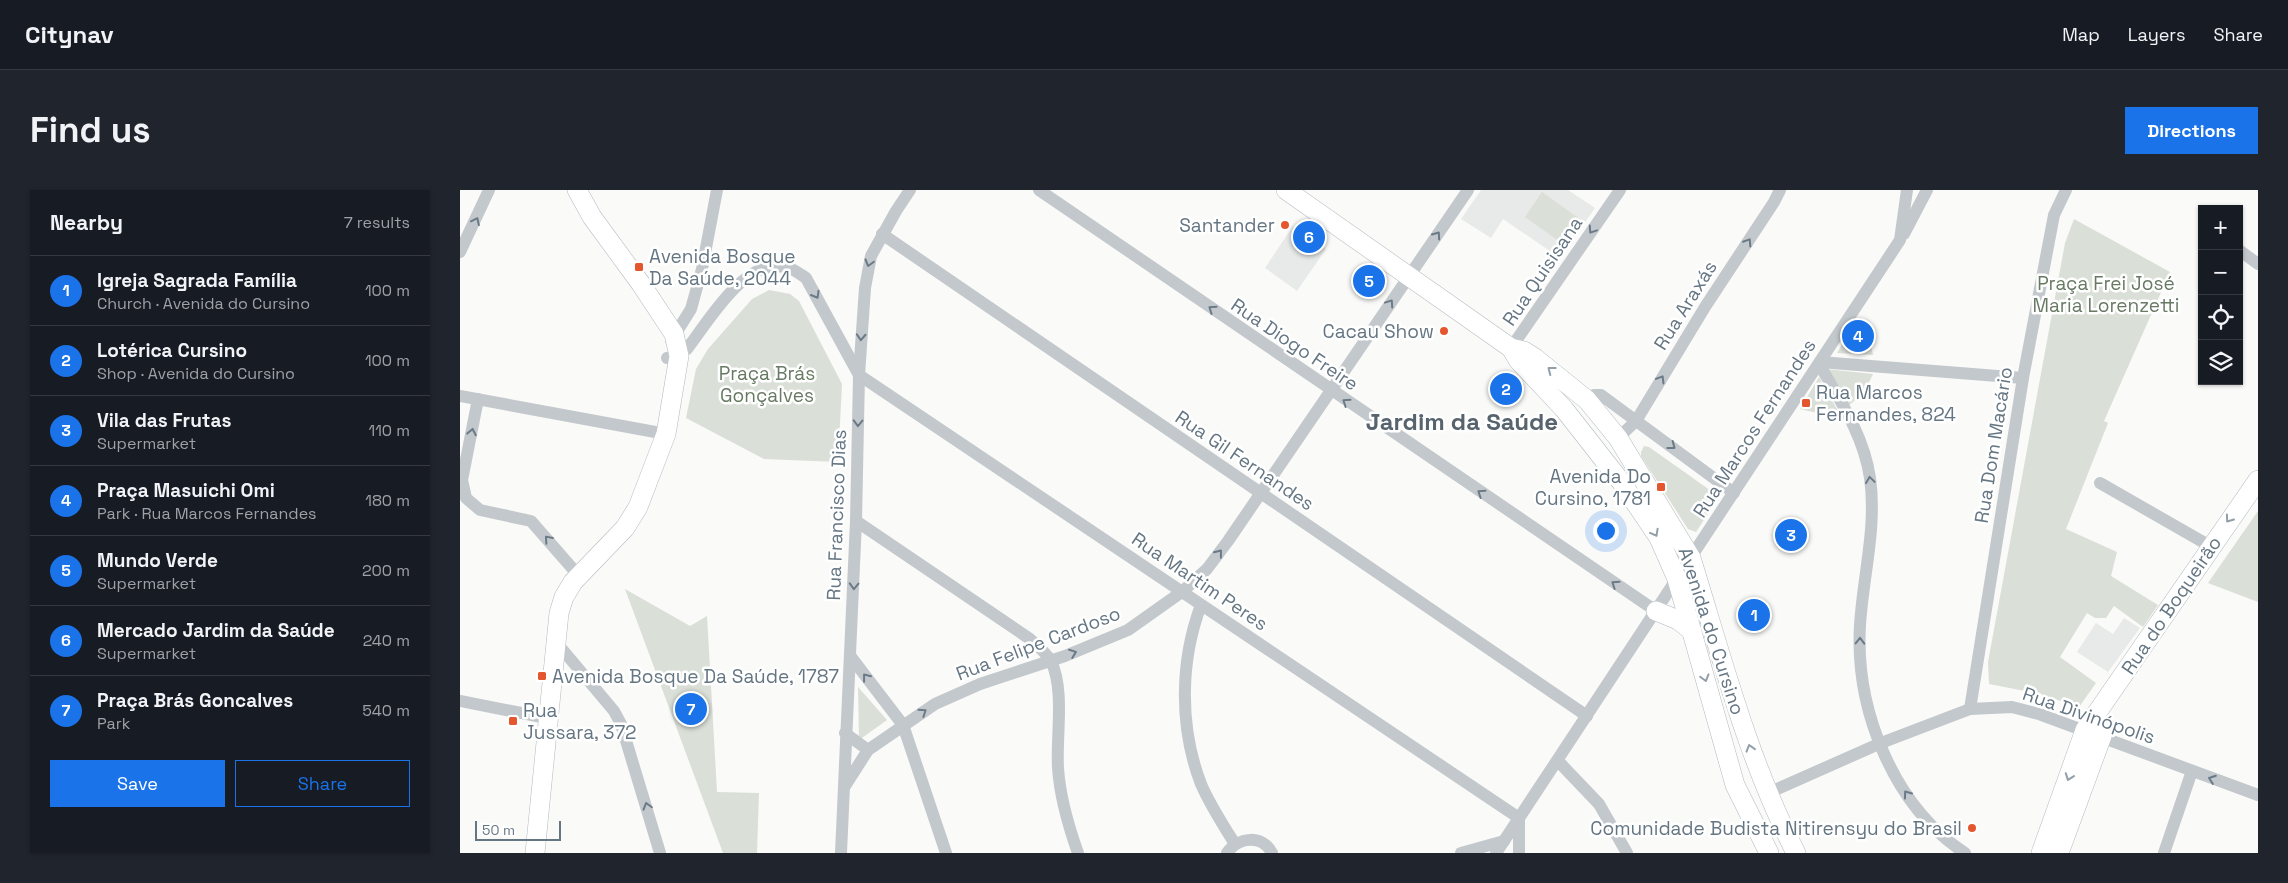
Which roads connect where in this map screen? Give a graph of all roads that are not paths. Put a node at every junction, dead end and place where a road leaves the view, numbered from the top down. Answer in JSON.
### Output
{"nodes":[{"id":1,"x":489,"y":190,"type":"edge"},
{"id":2,"x":577,"y":190,"type":"edge"},
{"id":3,"x":717,"y":190,"type":"edge"},
{"id":4,"x":910,"y":190,"type":"edge"},
{"id":5,"x":1039,"y":190,"type":"edge"},
{"id":6,"x":1286,"y":190,"type":"edge"},
{"id":7,"x":1468,"y":190,"type":"edge"},
{"id":8,"x":1620,"y":190,"type":"edge"},
{"id":9,"x":1780,"y":190,"type":"edge"},
{"id":10,"x":1907,"y":190,"type":"edge"},
{"id":11,"x":1927,"y":190,"type":"edge"},
{"id":12,"x":2066,"y":190,"type":"edge"},
{"id":13,"x":882,"y":234,"type":"junction"},
{"id":14,"x":1900,"y":240,"type":"junction"},
{"id":15,"x":460,"y":252,"type":"edge"},
{"id":16,"x":2243,"y":253,"type":"edge"},
{"id":17,"x":2258,"y":264,"type":"edge"},
{"id":18,"x":1409,"y":275,"type":"junction"},
{"id":19,"x":694,"y":299,"type":"junction"},
{"id":20,"x":651,"y":302,"type":"junction"},
{"id":21,"x":711,"y":317,"type":"junction"},
{"id":22,"x":674,"y":334,"type":"junction"},
{"id":23,"x":1511,"y":348,"type":"junction"},
{"id":24,"x":671,"y":355,"type":"junction"},
{"id":25,"x":1820,"y":363,"type":"junction"},
{"id":26,"x":859,"y":375,"type":"junction"},
{"id":27,"x":2023,"y":378,"type":"junction"},
{"id":28,"x":1330,"y":391,"type":"junction"},
{"id":29,"x":460,"y":396,"type":"edge"},
{"id":30,"x":478,"y":399,"type":"junction"},
{"id":31,"x":1587,"y":400,"type":"junction"},
{"id":32,"x":1564,"y":409,"type":"junction"},
{"id":33,"x":1636,"y":421,"type":"junction"},
{"id":34,"x":662,"y":437,"type":"junction"},
{"id":35,"x":1618,"y":438,"type":"junction"},
{"id":36,"x":2258,"y":480,"type":"edge"},
{"id":37,"x":2100,"y":484,"type":"dead end"},
{"id":38,"x":1261,"y":493,"type":"junction"},
{"id":39,"x":1734,"y":493,"type":"junction"},
{"id":40,"x":856,"y":521,"type":"junction"},
{"id":41,"x":2210,"y":546,"type":"junction"},
{"id":42,"x":1691,"y":558,"type":"junction"},
{"id":43,"x":579,"y":576,"type":"junction"},
{"id":44,"x":1677,"y":579,"type":"junction"},
{"id":45,"x":1183,"y":591,"type":"junction"},
{"id":46,"x":1201,"y":605,"type":"junction"},
{"id":47,"x":1656,"y":611,"type":"junction"},
{"id":48,"x":1692,"y":632,"type":"junction"},
{"id":49,"x":556,"y":642,"type":"junction"},
{"id":50,"x":850,"y":657,"type":"junction"},
{"id":51,"x":1050,"y":661,"type":"junction"},
{"id":52,"x":460,"y":701,"type":"edge"},
{"id":53,"x":1970,"y":709,"type":"junction"},
{"id":54,"x":1587,"y":716,"type":"junction"},
{"id":55,"x":547,"y":718,"type":"junction"},
{"id":56,"x":903,"y":725,"type":"junction"},
{"id":57,"x":845,"y":733,"type":"junction"},
{"id":58,"x":2093,"y":733,"type":"junction"},
{"id":59,"x":1881,"y":743,"type":"junction"},
{"id":60,"x":868,"y":750,"type":"junction"},
{"id":61,"x":1558,"y":761,"type":"junction"},
{"id":62,"x":2192,"y":771,"type":"junction"},
{"id":63,"x":845,"y":786,"type":"junction"},
{"id":64,"x":1768,"y":793,"type":"junction"},
{"id":65,"x":2258,"y":795,"type":"edge"},
{"id":66,"x":1519,"y":818,"type":"junction"},
{"id":67,"x":1504,"y":842,"type":"junction"},
{"id":68,"x":1231,"y":849,"type":"edge"},
{"id":69,"x":535,"y":852,"type":"edge"},
{"id":70,"x":660,"y":853,"type":"edge"},
{"id":71,"x":841,"y":853,"type":"edge"},
{"id":72,"x":946,"y":853,"type":"edge"},
{"id":73,"x":1078,"y":853,"type":"edge"},
{"id":74,"x":1272,"y":853,"type":"edge"},
{"id":75,"x":1462,"y":853,"type":"edge"},
{"id":76,"x":1496,"y":853,"type":"edge"},
{"id":77,"x":1519,"y":853,"type":"edge"},
{"id":78,"x":1627,"y":853,"type":"edge"},
{"id":79,"x":1770,"y":853,"type":"edge"},
{"id":80,"x":1796,"y":853,"type":"edge"},
{"id":81,"x":1965,"y":853,"type":"edge"},
{"id":82,"x":2041,"y":853,"type":"edge"},
{"id":83,"x":2059,"y":853,"type":"edge"},
{"id":84,"x":2164,"y":853,"type":"edge"}],
"edges":[{"from":15,"to":1,"type":"street","one_way":true},
{"from":2,"to":20,"type":"main road"},
{"from":3,"to":19,"type":"street"},
{"from":4,"to":13,"type":"street","name":"Rua Francisco Dias"},
{"from":28,"to":5,"type":"street","name":"Rua Diogo Freire","one_way":true},
{"from":6,"to":18,"type":"main road","name":"Avenida do Cursino"},
{"from":18,"to":7,"type":"street","name":"Rua Felipe Cardoso","one_way":true},
{"from":8,"to":23,"type":"street","name":"Rua Quisisana","one_way":true},
{"from":33,"to":9,"type":"street","name":"Rua Araxás","one_way":true},
{"from":10,"to":14,"type":"street","name":"Rua Marcos Fernandes"},
{"from":11,"to":14,"type":"street"},
{"from":12,"to":27,"type":"street","name":"Rua Dom Macário"},
{"from":13,"to":26,"type":"street","name":"Rua Francisco Dias","one_way":true},
{"from":13,"to":38,"type":"street","name":"Rua Gil Fernandes"},
{"from":14,"to":25,"type":"street","name":"Rua Marcos Fernandes"},
{"from":16,"to":17,"type":"street"},
{"from":18,"to":23,"type":"main road","name":"Avenida do Cursino"},
{"from":28,"to":18,"type":"street","name":"Rua Felipe Cardoso","one_way":true},
{"from":19,"to":21,"type":"street"},
{"from":19,"to":22,"type":"street"},
{"from":20,"to":22,"type":"main road"},
{"from":20,"to":24,"type":"main road"},
{"from":21,"to":24,"type":"street"},
{"from":21,"to":26,"type":"street","one_way":true},
{"from":22,"to":24,"type":"main road"},
{"from":31,"to":23,"type":"main road","name":"Avenida do Cursino","one_way":true},
{"from":23,"to":32,"type":"main road","name":"Avenida do Cursino"},
{"from":24,"to":34,"type":"main road"},
{"from":25,"to":27,"type":"street"},
{"from":25,"to":39,"type":"street","name":"Rua Marcos Fernandes"},
{"from":59,"to":25,"type":"street","one_way":true},
{"from":26,"to":40,"type":"street","name":"Rua Francisco Dias","one_way":true},
{"from":26,"to":45,"type":"street","name":"Rua Martim Peres"},
{"from":27,"to":53,"type":"street","name":"Rua Dom Macário"},
{"from":28,"to":38,"type":"street","name":"Rua Felipe Cardoso"},
{"from":47,"to":28,"type":"street","name":"Rua Diogo Freire","one_way":true},
{"from":29,"to":30,"type":"street"},
{"from":30,"to":34,"type":"street"},
{"from":43,"to":30,"type":"street","one_way":true},
{"from":31,"to":33,"type":"street"},
{"from":31,"to":35,"type":"main road","name":"Avenida do Cursino"},
{"from":32,"to":35,"type":"main road"},
{"from":32,"to":44,"type":"main road","name":"Avenida do Cursino","one_way":true},
{"from":33,"to":35,"type":"street","name":"Rua Araxás"},
{"from":33,"to":39,"type":"street","one_way":true},
{"from":34,"to":43,"type":"main road"},
{"from":35,"to":42,"type":"main road","name":"Avenida do Cursino"},
{"from":36,"to":41,"type":"main road","name":"Rua do Boqueirão","one_way":true},
{"from":37,"to":41,"type":"street"},
{"from":45,"to":38,"type":"street","name":"Rua Felipe Cardoso","one_way":true},
{"from":38,"to":54,"type":"street","name":"Rua Gil Fernandes"},
{"from":39,"to":42,"type":"street","name":"Rua Marcos Fernandes"},
{"from":40,"to":50,"type":"street","name":"Rua Francisco Dias","one_way":true},
{"from":40,"to":51,"type":"street"},
{"from":41,"to":58,"type":"main road","name":"Rua do Boqueirão"},
{"from":42,"to":44,"type":"street","name":"Rua Marcos Fernandes"},
{"from":64,"to":42,"type":"main road","name":"Avenida do Cursino","one_way":true},
{"from":43,"to":49,"type":"main road"},
{"from":44,"to":47,"type":"street","name":"Rua Marcos Fernandes"},
{"from":44,"to":48,"type":"main road","name":"Avenida do Cursino"},
{"from":45,"to":46,"type":"street","name":"Rua Martim Peres"},
{"from":51,"to":45,"type":"street","name":"Rua Felipe Cardoso","one_way":true},
{"from":46,"to":66,"type":"street","name":"Rua Martim Peres"},
{"from":46,"to":68,"type":"street"},
{"from":47,"to":48,"type":"main road"},
{"from":47,"to":54,"type":"street","name":"Rua Marcos Fernandes"},
{"from":48,"to":79,"type":"main road","name":"Avenida do Cursino","one_way":true},
{"from":49,"to":55,"type":"main road"},
{"from":70,"to":49,"type":"street","one_way":true},
{"from":56,"to":50,"type":"street","one_way":true},
{"from":50,"to":57,"type":"street","name":"Rua Francisco Dias"},
{"from":56,"to":51,"type":"street","name":"Rua Felipe Cardoso","one_way":true},
{"from":51,"to":73,"type":"street"},
{"from":52,"to":55,"type":"street"},
{"from":53,"to":58,"type":"street","name":"Rua Divinópolis"},
{"from":53,"to":59,"type":"street","name":"Rua Divinópolis"},
{"from":54,"to":61,"type":"street","name":"Rua Marcos Fernandes"},
{"from":55,"to":69,"type":"main road"},
{"from":56,"to":60,"type":"street","name":"Rua Felipe Cardoso"},
{"from":56,"to":72,"type":"street"},
{"from":57,"to":60,"type":"street"},
{"from":57,"to":63,"type":"street","name":"Rua Francisco Dias"},
{"from":58,"to":62,"type":"street","name":"Rua Divinópolis"},
{"from":58,"to":82,"type":"main road","one_way":true},
{"from":58,"to":83,"type":"main road"},
{"from":59,"to":64,"type":"street","name":"Rua Divinópolis"},
{"from":81,"to":59,"type":"street","one_way":true},
{"from":60,"to":63,"type":"street","name":"Rua Felipe Cardoso"},
{"from":61,"to":66,"type":"street","name":"Rua Marcos Fernandes"},
{"from":61,"to":78,"type":"street"},
{"from":65,"to":62,"type":"street","name":"Rua Divinópolis","one_way":true},
{"from":62,"to":84,"type":"street"},
{"from":63,"to":71,"type":"street","name":"Rua Francisco Dias"},
{"from":64,"to":80,"type":"main road","name":"Avenida do Cursino"},
{"from":66,"to":67,"type":"street","name":"Rua Marcos Fernandes"},
{"from":66,"to":77,"type":"street"},
{"from":67,"to":75,"type":"street"},
{"from":67,"to":76,"type":"street","name":"Rua Marcos Fernandes"},
{"from":68,"to":74,"type":"street"}]}
